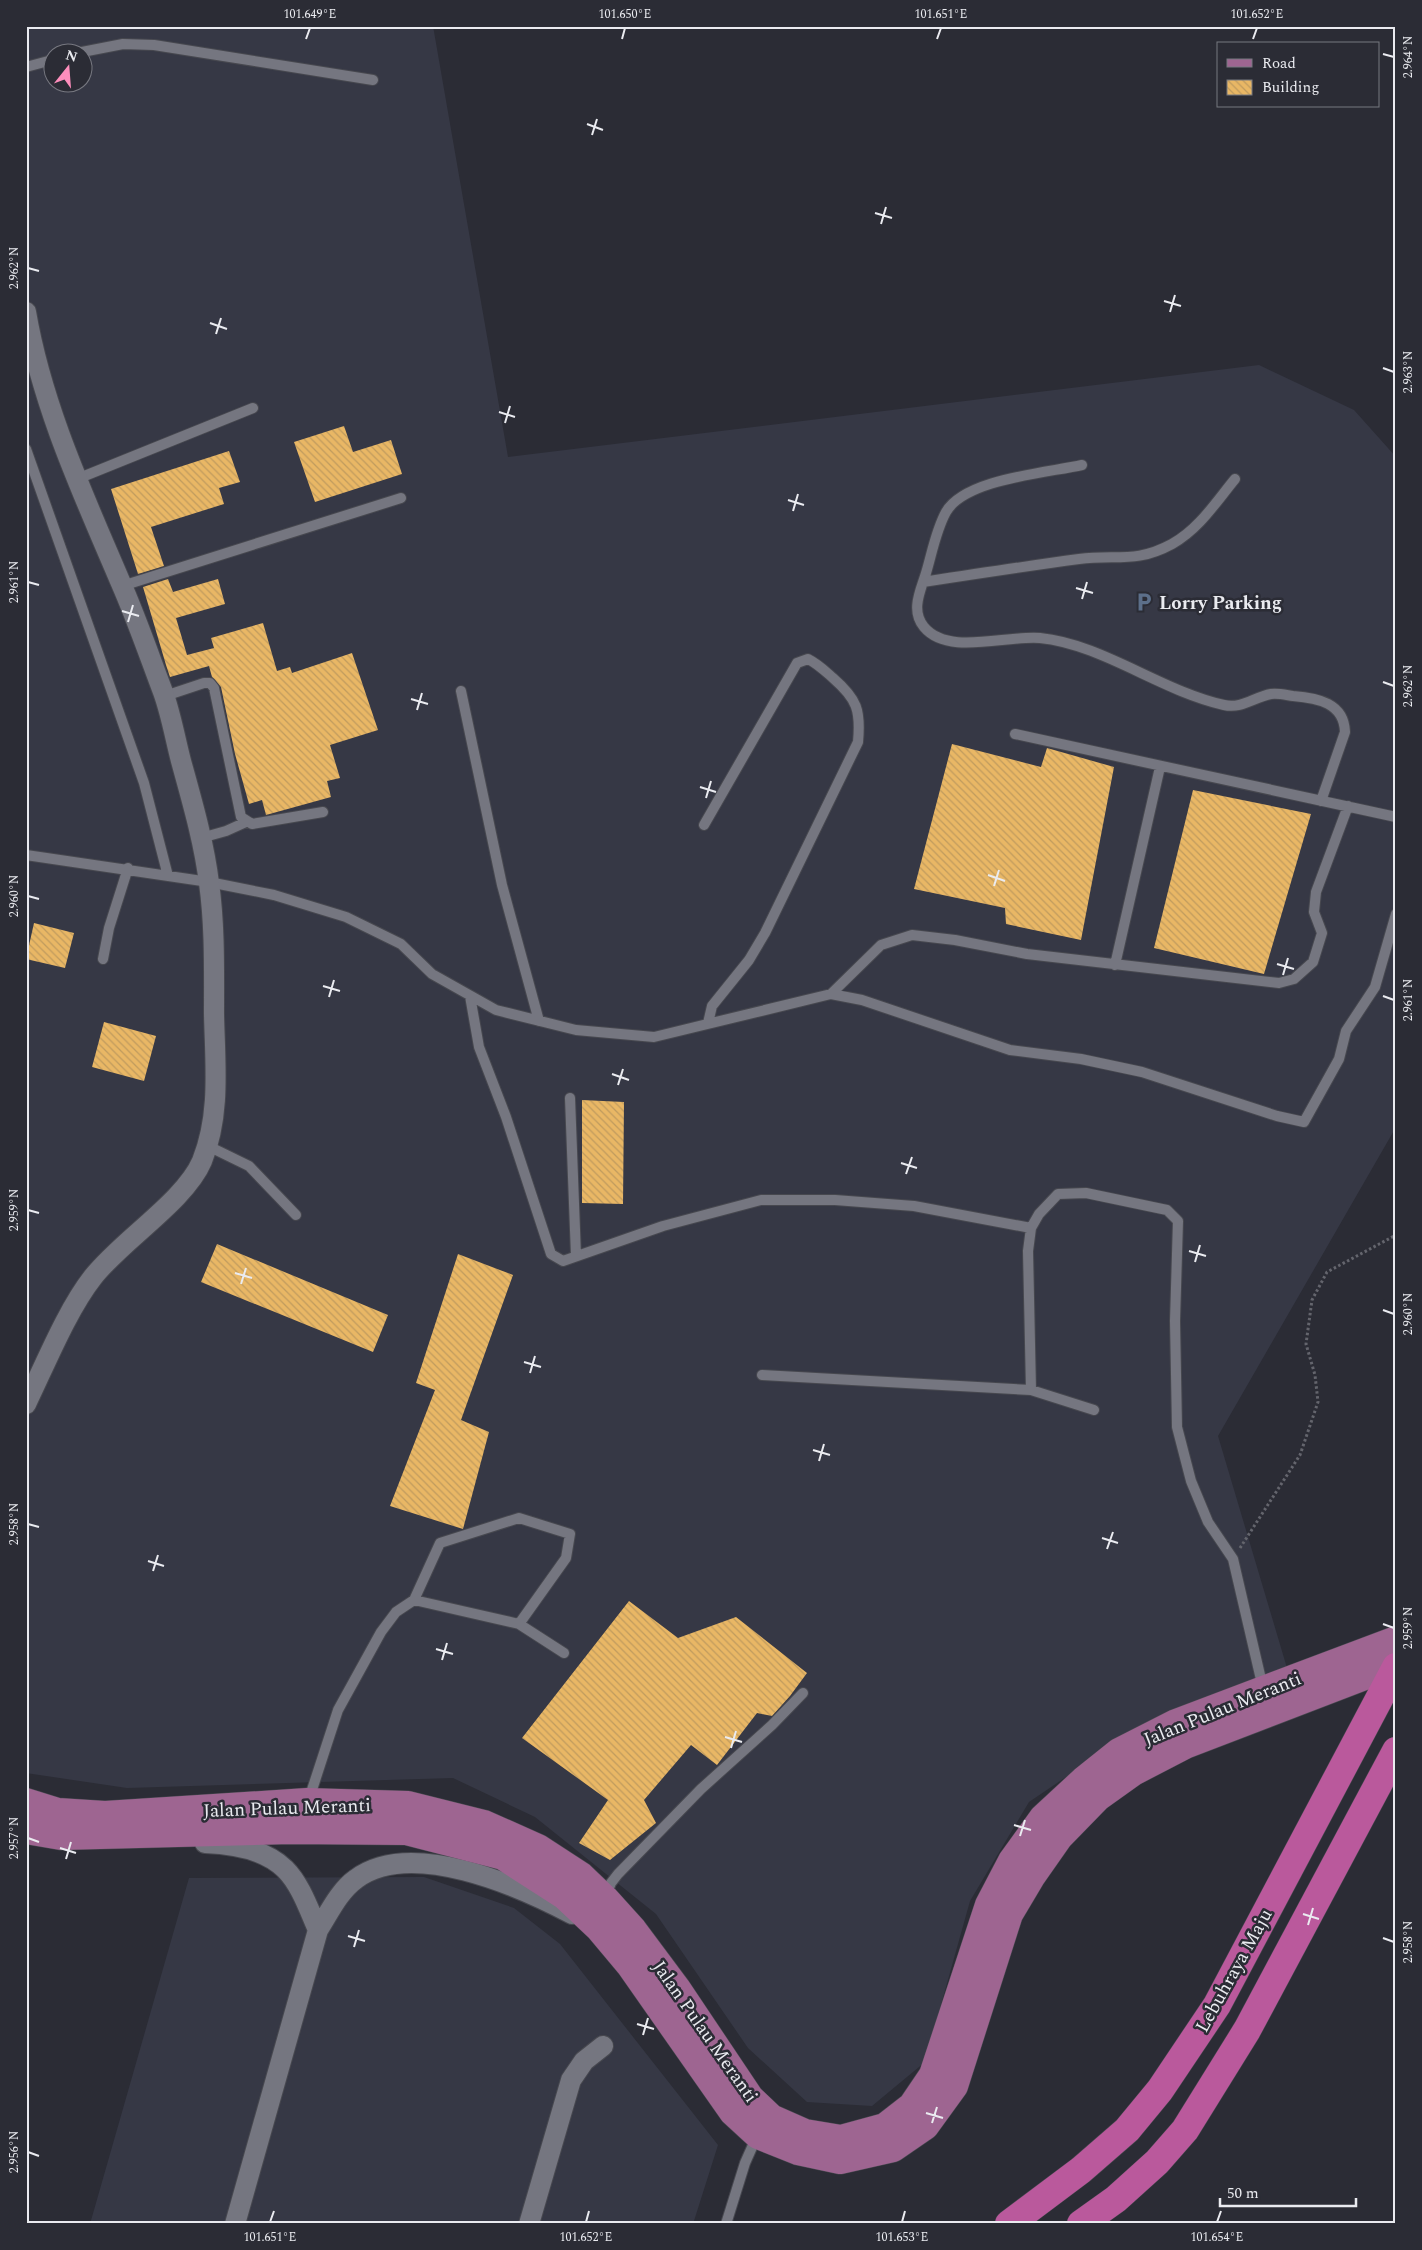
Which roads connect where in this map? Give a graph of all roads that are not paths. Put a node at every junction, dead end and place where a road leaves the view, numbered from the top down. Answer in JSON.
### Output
{"nodes":[{"id":1,"x":92,"y":50,"type":"edge"},
{"id":2,"x":42,"y":63,"type":"edge"},
{"id":3,"x":26,"y":67,"type":"edge"},
{"id":4,"x":373,"y":80,"type":"dead end"},
{"id":5,"x":26,"y":312,"type":"edge"},
{"id":6,"x":253,"y":408,"type":"dead end"},
{"id":7,"x":26,"y":449,"type":"edge"},
{"id":8,"x":1082,"y":465,"type":"dead end"},
{"id":9,"x":77,"y":479,"type":"junction"},
{"id":10,"x":1235,"y":479,"type":"dead end"},
{"id":11,"x":401,"y":498,"type":"dead end"},
{"id":12,"x":923,"y":582,"type":"junction"},
{"id":13,"x":122,"y":586,"type":"junction"},
{"id":14,"x":461,"y":691,"type":"dead end"},
{"id":15,"x":165,"y":696,"type":"junction"},
{"id":16,"x":1015,"y":734,"type":"dead end"},
{"id":17,"x":1160,"y":767,"type":"junction"},
{"id":18,"x":1321,"y":801,"type":"junction"},
{"id":19,"x":1348,"y":806,"type":"junction"},
{"id":20,"x":323,"y":812,"type":"dead end"},
{"id":21,"x":1396,"y":817,"type":"edge"},
{"id":22,"x":246,"y":822,"type":"junction"},
{"id":23,"x":704,"y":825,"type":"dead end"},
{"id":24,"x":201,"y":838,"type":"junction"},
{"id":25,"x":26,"y":855,"type":"edge"},
{"id":26,"x":128,"y":868,"type":"junction"},
{"id":27,"x":168,"y":876,"type":"junction"},
{"id":28,"x":209,"y":882,"type":"junction"},
{"id":29,"x":1396,"y":914,"type":"edge"},
{"id":30,"x":103,"y":959,"type":"dead end"},
{"id":31,"x":1115,"y":965,"type":"junction"},
{"id":32,"x":831,"y":994,"type":"junction"},
{"id":33,"x":470,"y":996,"type":"junction"},
{"id":34,"x":539,"y":1021,"type":"junction"},
{"id":35,"x":708,"y":1024,"type":"junction"},
{"id":36,"x":570,"y":1098,"type":"dead end"},
{"id":37,"x":208,"y":1146,"type":"junction"},
{"id":38,"x":296,"y":1215,"type":"dead end"},
{"id":39,"x":1031,"y":1228,"type":"junction"},
{"id":40,"x":576,"y":1256,"type":"junction"},
{"id":41,"x":762,"y":1374,"type":"dead end"},
{"id":42,"x":1031,"y":1390,"type":"junction"},
{"id":43,"x":26,"y":1404,"type":"edge"},
{"id":44,"x":1094,"y":1410,"type":"dead end"},
{"id":45,"x":414,"y":1600,"type":"junction"},
{"id":46,"x":519,"y":1624,"type":"junction"},
{"id":47,"x":1396,"y":1640,"type":"edge"},
{"id":48,"x":564,"y":1652,"type":"dead end"},
{"id":49,"x":1396,"y":1666,"type":"edge"},
{"id":50,"x":1263,"y":1689,"type":"junction"},
{"id":51,"x":803,"y":1693,"type":"dead end"},
{"id":52,"x":1396,"y":1751,"type":"edge"},
{"id":53,"x":26,"y":1802,"type":"edge"},
{"id":54,"x":307,"y":1802,"type":"junction"},
{"id":55,"x":26,"y":1830,"type":"edge"},
{"id":56,"x":128,"y":1835,"type":"junction"},
{"id":57,"x":605,"y":1899,"type":"junction"},
{"id":58,"x":599,"y":1928,"type":"junction"},
{"id":59,"x":318,"y":1930,"type":"junction"},
{"id":60,"x":603,"y":2046,"type":"dead end"},
{"id":61,"x":758,"y":2135,"type":"junction"},
{"id":62,"x":235,"y":2224,"type":"edge"},
{"id":63,"x":529,"y":2224,"type":"edge"},
{"id":64,"x":726,"y":2224,"type":"edge"},
{"id":65,"x":1010,"y":2224,"type":"edge"},
{"id":66,"x":1081,"y":2224,"type":"edge"}],
"edges":[{"from":1,"to":4,"type":"lane"},
{"from":2,"to":3,"type":"lane"},
{"from":5,"to":9,"type":"street"},
{"from":6,"to":9,"type":"lane"},
{"from":7,"to":27,"type":"lane"},
{"from":8,"to":12,"type":"lane"},
{"from":9,"to":13,"type":"street"},
{"from":10,"to":12,"type":"lane"},
{"from":11,"to":13,"type":"lane"},
{"from":12,"to":18,"type":"lane"},
{"from":13,"to":15,"type":"street"},
{"from":14,"to":34,"type":"lane"},
{"from":15,"to":22,"type":"lane"},
{"from":15,"to":24,"type":"street"},
{"from":16,"to":17,"type":"lane"},
{"from":17,"to":18,"type":"lane"},
{"from":17,"to":31,"type":"lane"},
{"from":18,"to":19,"type":"lane"},
{"from":19,"to":21,"type":"lane"},
{"from":19,"to":31,"type":"lane"},
{"from":20,"to":22,"type":"lane"},
{"from":22,"to":24,"type":"lane"},
{"from":23,"to":35,"type":"lane"},
{"from":24,"to":28,"type":"street"},
{"from":25,"to":26,"type":"lane"},
{"from":26,"to":27,"type":"lane"},
{"from":26,"to":30,"type":"lane"},
{"from":27,"to":28,"type":"lane"},
{"from":28,"to":33,"type":"lane"},
{"from":28,"to":37,"type":"street"},
{"from":29,"to":32,"type":"lane"},
{"from":31,"to":32,"type":"lane"},
{"from":32,"to":35,"type":"lane"},
{"from":33,"to":34,"type":"lane"},
{"from":33,"to":40,"type":"lane"},
{"from":34,"to":35,"type":"lane"},
{"from":36,"to":40,"type":"lane"},
{"from":37,"to":38,"type":"lane"},
{"from":37,"to":43,"type":"street"},
{"from":39,"to":40,"type":"lane"},
{"from":39,"to":42,"type":"lane"},
{"from":39,"to":50,"type":"lane"},
{"from":41,"to":42,"type":"lane"},
{"from":42,"to":44,"type":"lane"},
{"from":45,"to":46,"type":"lane"},
{"from":45,"to":46,"type":"lane"},
{"from":45,"to":54,"type":"lane"},
{"from":46,"to":48,"type":"lane"},
{"from":47,"to":50,"type":"main road","name":"Jalan Pulau Meranti"},
{"from":49,"to":61,"type":"main road","name":"Jalan Pulau Meranti"},
{"from":49,"to":65,"type":"highway","name":"Lebuhraya Maju"},
{"from":50,"to":57,"type":"main road","name":"Jalan Pulau Meranti"},
{"from":51,"to":57,"type":"lane"},
{"from":52,"to":66,"type":"highway","name":"Lebuhraya Maju"},
{"from":53,"to":54,"type":"main road","name":"Jalan Pulau Meranti"},
{"from":54,"to":57,"type":"main road","name":"Jalan Pulau Meranti"},
{"from":55,"to":56,"type":"main road","name":"Jalan Pulau Meranti"},
{"from":56,"to":58,"type":"main road","name":"Jalan Pulau Meranti"},
{"from":56,"to":59,"type":"street"},
{"from":58,"to":59,"type":"street"},
{"from":58,"to":61,"type":"main road","name":"Jalan Pulau Meranti"},
{"from":59,"to":62,"type":"street"},
{"from":60,"to":63,"type":"street"},
{"from":61,"to":64,"type":"lane"}]}
